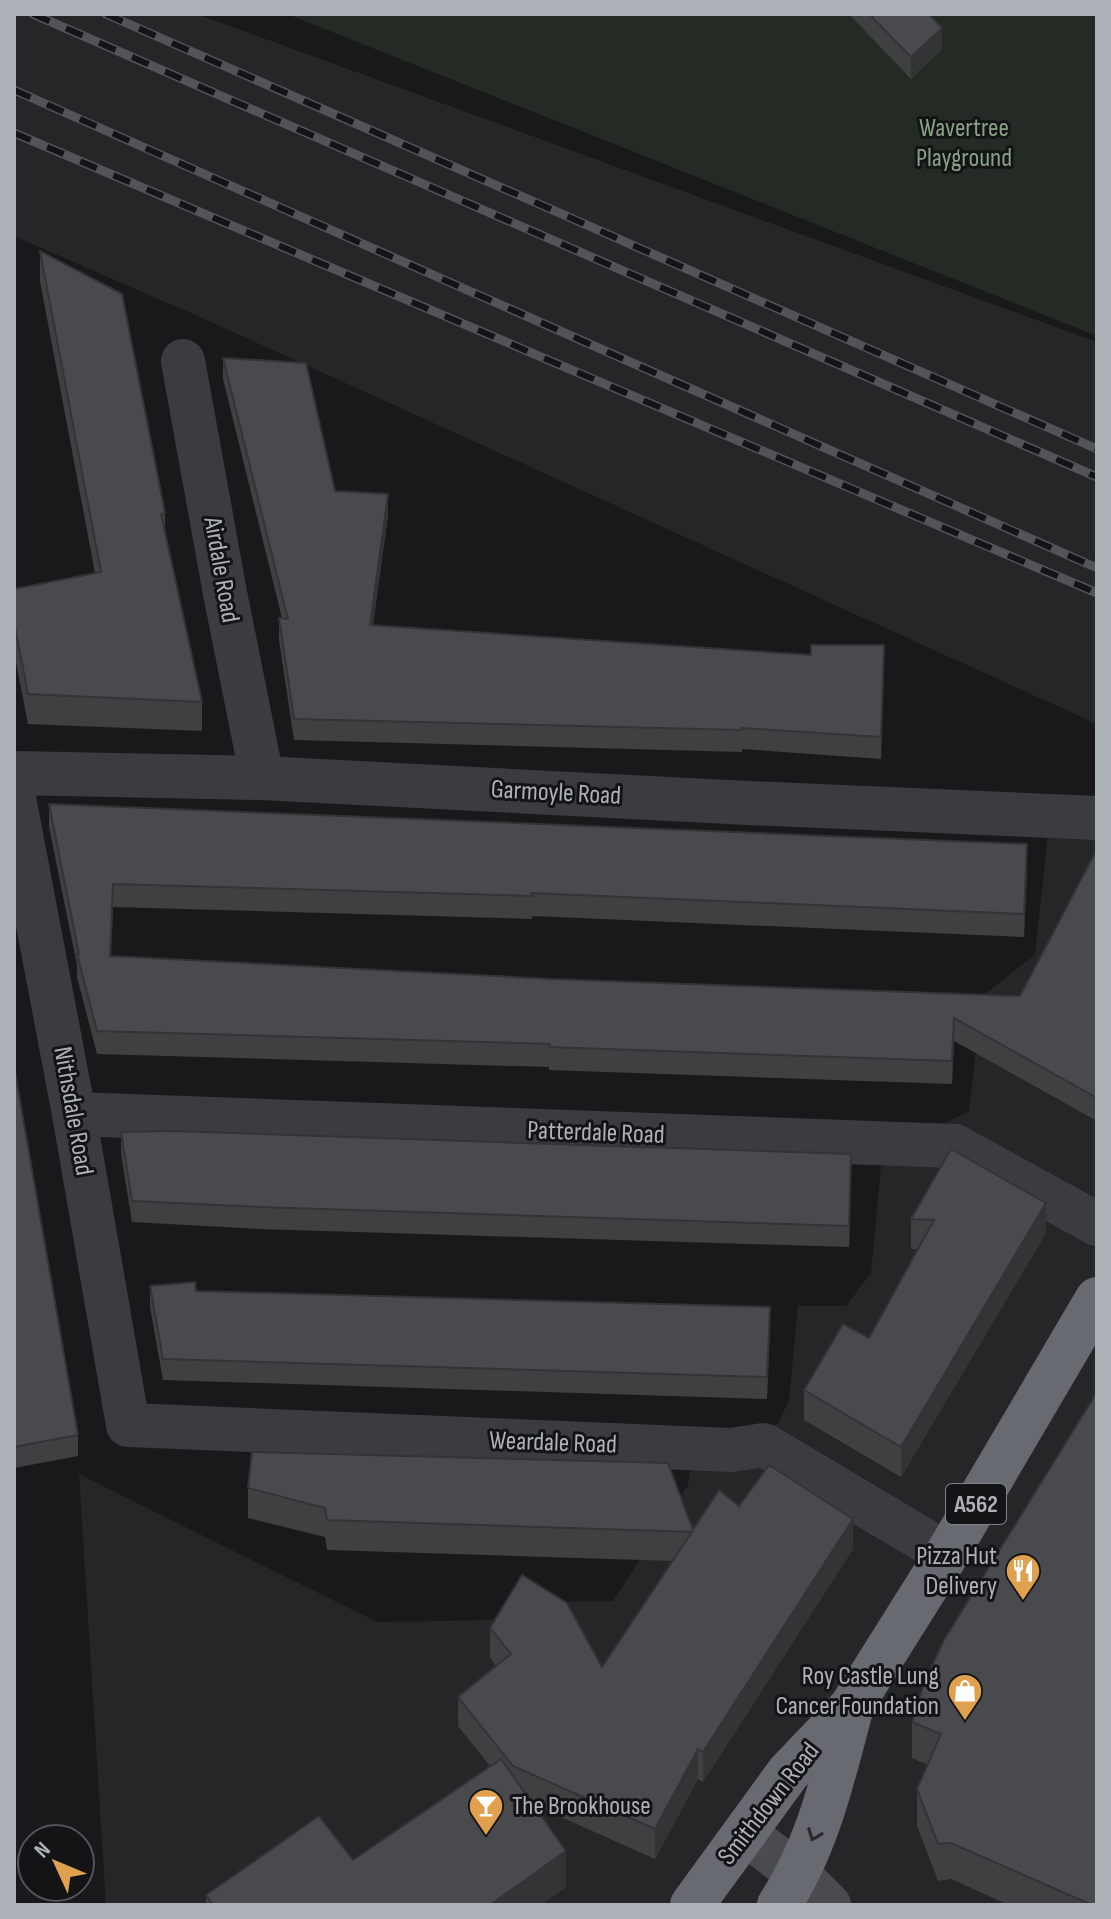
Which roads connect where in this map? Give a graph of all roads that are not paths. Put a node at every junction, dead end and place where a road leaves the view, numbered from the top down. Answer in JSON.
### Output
{"nodes":[{"id":1,"x":183,"y":361,"type":"dead end"},
{"id":2,"x":14,"y":773,"type":"edge"},
{"id":3,"x":262,"y":778,"type":"junction"},
{"id":4,"x":14,"y":798,"type":"edge"},
{"id":5,"x":1097,"y":818,"type":"edge"},
{"id":6,"x":74,"y":1114,"type":"junction"},
{"id":7,"x":1097,"y":1224,"type":"edge"},
{"id":8,"x":1097,"y":1299,"type":"edge"},
{"id":9,"x":128,"y":1425,"type":"joint"},
{"id":10,"x":947,"y":1554,"type":"junction"},
{"id":11,"x":851,"y":1707,"type":"junction"},
{"id":12,"x":745,"y":1833,"type":"junction"},
{"id":13,"x":802,"y":1895,"type":"edge"},
{"id":14,"x":692,"y":1905,"type":"edge"}],
"edges":[{"from":1,"to":3,"type":"street","name":"Airdale Road"},
{"from":2,"to":3,"type":"street","name":"Garmoyle Road"},
{"from":3,"to":5,"type":"street","name":"Garmoyle Road"},
{"from":4,"to":6,"type":"street","name":"Nithsdale Road"},
{"from":6,"to":7,"type":"street","name":"Patterdale Road"},
{"from":6,"to":9,"type":"street","name":"Nithsdale Road"},
{"from":8,"to":10,"type":"highway","name":"Smithdown Road","number":"A562"},
{"from":9,"to":10,"type":"street","name":"Weardale Road"},
{"from":10,"to":11,"type":"highway","name":"Smithdown Road","number":"A562"},
{"from":11,"to":12,"type":"highway","name":"Smithdown Road","number":"A562"},
{"from":11,"to":13,"type":"highway","name":"Smithdown Road","number":"A562","one_way":true},
{"from":12,"to":13,"type":"street"},
{"from":12,"to":14,"type":"highway","name":"Smithdown Road","number":"A562"}]}
